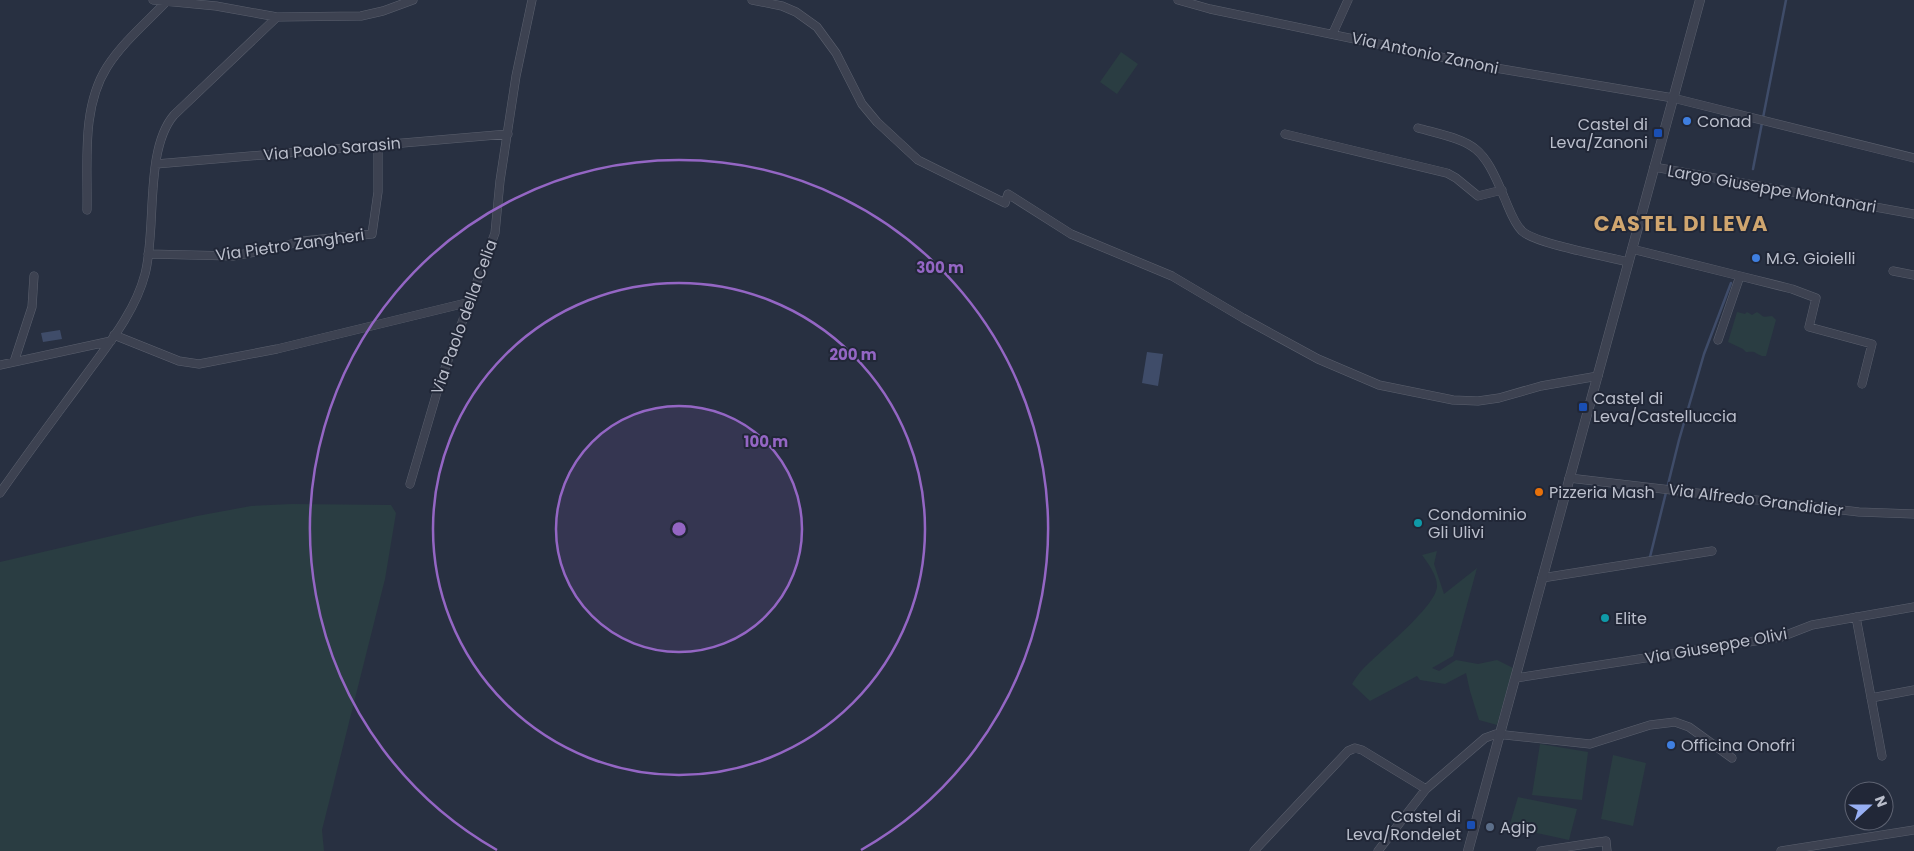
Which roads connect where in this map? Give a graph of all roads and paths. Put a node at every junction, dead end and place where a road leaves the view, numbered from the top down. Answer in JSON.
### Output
{"nodes":[{"id":1,"x":153,"y":0,"type":"edge"},
{"id":2,"x":413,"y":0,"type":"edge"},
{"id":3,"x":532,"y":0,"type":"edge"},
{"id":4,"x":752,"y":0,"type":"edge"},
{"id":5,"x":1178,"y":0,"type":"edge"},
{"id":6,"x":1348,"y":0,"type":"edge"},
{"id":7,"x":1700,"y":0,"type":"edge"},
{"id":8,"x":167,"y":1,"type":"junction"},
{"id":9,"x":277,"y":17,"type":"junction"},
{"id":10,"x":1333,"y":33,"type":"junction"},
{"id":11,"x":1673,"y":98,"type":"junction"},
{"id":12,"x":1418,"y":128,"type":"dead end"},
{"id":13,"x":508,"y":134,"type":"junction"},
{"id":14,"x":1285,"y":134,"type":"dead end"},
{"id":15,"x":378,"y":146,"type":"junction"},
{"id":16,"x":1914,"y":158,"type":"edge"},
{"id":17,"x":156,"y":164,"type":"junction"},
{"id":18,"x":1654,"y":167,"type":"junction"},
{"id":19,"x":1502,"y":190,"type":"junction"},
{"id":20,"x":87,"y":210,"type":"dead end"},
{"id":21,"x":1914,"y":214,"type":"edge"},
{"id":22,"x":1632,"y":249,"type":"junction"},
{"id":23,"x":148,"y":254,"type":"junction"},
{"id":24,"x":1628,"y":262,"type":"junction"},
{"id":25,"x":1893,"y":271,"type":"dead end"},
{"id":26,"x":1914,"y":275,"type":"edge"},
{"id":27,"x":34,"y":276,"type":"dead end"},
{"id":28,"x":1740,"y":276,"type":"junction"},
{"id":29,"x":470,"y":302,"type":"junction"},
{"id":30,"x":112,"y":338,"type":"junction"},
{"id":31,"x":1718,"y":340,"type":"dead end"},
{"id":32,"x":14,"y":362,"type":"junction"},
{"id":33,"x":0,"y":365,"type":"edge"},
{"id":34,"x":1598,"y":376,"type":"junction"},
{"id":35,"x":1862,"y":384,"type":"dead end"},
{"id":36,"x":1570,"y":478,"type":"junction"},
{"id":37,"x":410,"y":484,"type":"dead end"},
{"id":38,"x":0,"y":493,"type":"edge"},
{"id":39,"x":1914,"y":514,"type":"edge"},
{"id":40,"x":1712,"y":551,"type":"dead end"},
{"id":41,"x":1542,"y":578,"type":"junction"},
{"id":42,"x":1914,"y":607,"type":"edge"},
{"id":43,"x":1856,"y":617,"type":"junction"},
{"id":44,"x":1516,"y":678,"type":"junction"},
{"id":45,"x":1914,"y":690,"type":"edge"},
{"id":46,"x":1871,"y":698,"type":"junction"},
{"id":47,"x":1500,"y":734,"type":"junction"},
{"id":48,"x":1882,"y":756,"type":"dead end"},
{"id":49,"x":1732,"y":758,"type":"dead end"},
{"id":50,"x":1426,"y":789,"type":"junction"},
{"id":51,"x":1914,"y":830,"type":"edge"},
{"id":52,"x":1254,"y":851,"type":"edge"},
{"id":53,"x":1378,"y":851,"type":"edge"},
{"id":54,"x":1468,"y":851,"type":"edge"},
{"id":55,"x":1541,"y":851,"type":"edge"},
{"id":56,"x":1607,"y":851,"type":"edge"},
{"id":57,"x":1781,"y":851,"type":"edge"}],
"edges":[{"from":1,"to":8,"type":"street"},
{"from":2,"to":9,"type":"street"},
{"from":3,"to":13,"type":"street","name":"Via Paolo della Celia"},
{"from":4,"to":34,"type":"street"},
{"from":5,"to":10,"type":"street","name":"Via Antonio Zanoni"},
{"from":6,"to":10,"type":"street"},
{"from":7,"to":11,"type":"street"},
{"from":8,"to":9,"type":"street"},
{"from":8,"to":20,"type":"street"},
{"from":9,"to":17,"type":"street"},
{"from":10,"to":11,"type":"street","name":"Via Antonio Zanoni"},
{"from":11,"to":16,"type":"street","name":"Via Antonio Zanoni"},
{"from":11,"to":18,"type":"street"},
{"from":12,"to":19,"type":"street"},
{"from":13,"to":15,"type":"street","name":"Via Paolo Sarasin"},
{"from":13,"to":29,"type":"street","name":"Via Paolo della Celia"},
{"from":14,"to":19,"type":"street"},
{"from":15,"to":17,"type":"street","name":"Via Paolo Sarasin"},
{"from":15,"to":23,"type":"street","name":"Via Pietro Zangheri"},
{"from":17,"to":23,"type":"street"},
{"from":18,"to":21,"type":"street","name":"Largo Giuseppe Montanari"},
{"from":18,"to":22,"type":"street"},
{"from":19,"to":24,"type":"street"},
{"from":22,"to":24,"type":"street"},
{"from":22,"to":28,"type":"street"},
{"from":23,"to":30,"type":"street"},
{"from":24,"to":34,"type":"street"},
{"from":25,"to":26,"type":"street"},
{"from":27,"to":32,"type":"street"},
{"from":28,"to":31,"type":"street"},
{"from":28,"to":35,"type":"street"},
{"from":29,"to":30,"type":"street"},
{"from":29,"to":37,"type":"street","name":"Via Paolo della Celia"},
{"from":30,"to":32,"type":"street"},
{"from":30,"to":38,"type":"street"},
{"from":32,"to":33,"type":"street"},
{"from":34,"to":36,"type":"street"},
{"from":36,"to":39,"type":"street","name":"Via Alfredo Grandidier"},
{"from":36,"to":41,"type":"street"},
{"from":40,"to":41,"type":"street"},
{"from":41,"to":44,"type":"street"},
{"from":42,"to":43,"type":"street","name":"Via Giuseppe Olivi"},
{"from":43,"to":44,"type":"street","name":"Via Giuseppe Olivi"},
{"from":43,"to":46,"type":"street"},
{"from":44,"to":47,"type":"street"},
{"from":45,"to":46,"type":"street"},
{"from":46,"to":48,"type":"street"},
{"from":47,"to":49,"type":"street"},
{"from":47,"to":50,"type":"street"},
{"from":47,"to":54,"type":"street"},
{"from":50,"to":52,"type":"street"},
{"from":50,"to":53,"type":"street"},
{"from":51,"to":57,"type":"street"},
{"from":55,"to":56,"type":"street"}]}
